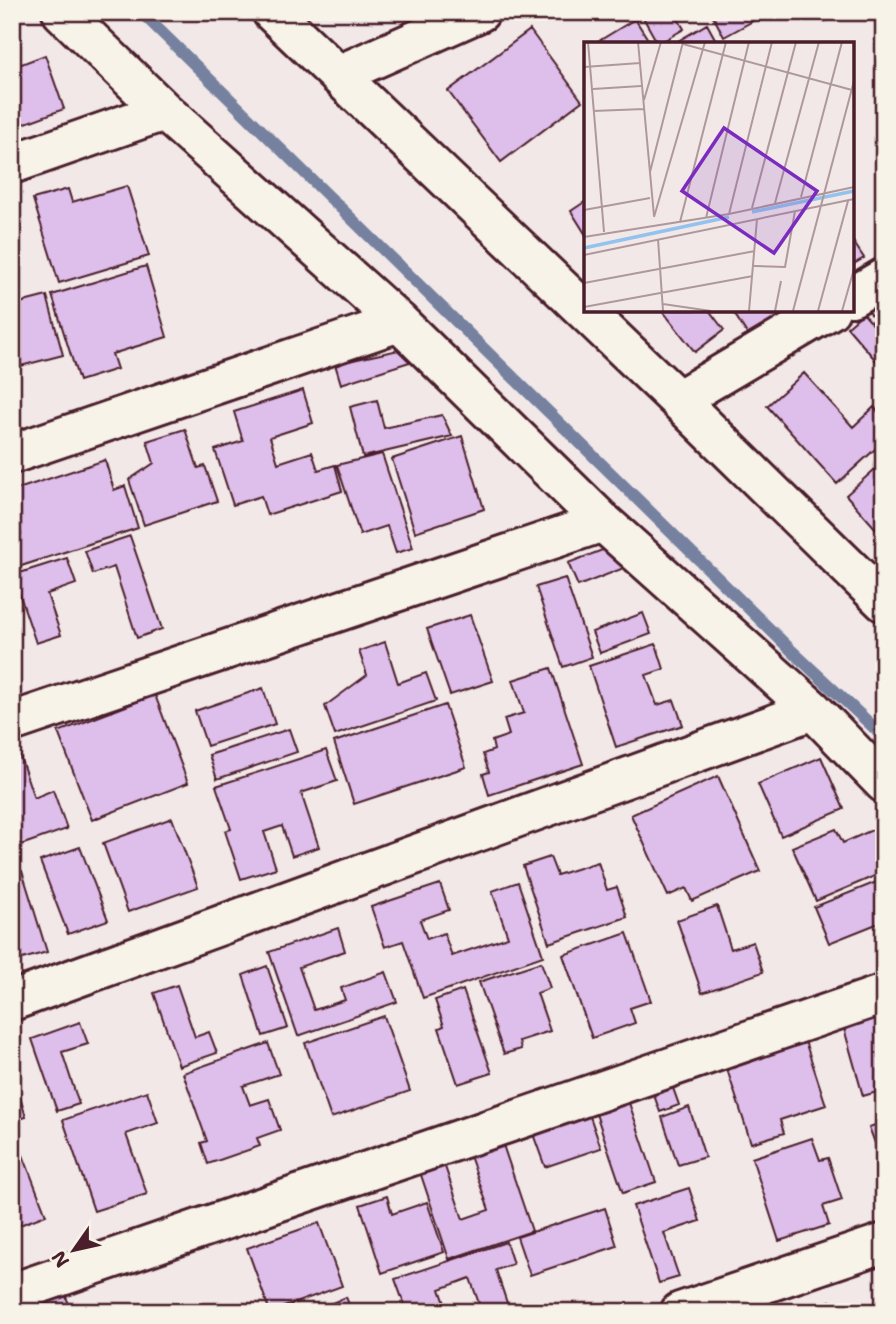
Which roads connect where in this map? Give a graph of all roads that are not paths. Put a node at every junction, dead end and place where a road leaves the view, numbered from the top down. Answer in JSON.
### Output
{"nodes":[{"id":1,"x":62,"y":12,"type":"edge"},
{"id":2,"x":272,"y":12,"type":"edge"},
{"id":3,"x":480,"y":12,"type":"edge"},
{"id":4,"x":338,"y":75,"type":"junction"},
{"id":5,"x":164,"y":111,"type":"junction"},
{"id":6,"x":12,"y":164,"type":"edge"},
{"id":7,"x":884,"y":278,"type":"edge"},
{"id":8,"x":854,"y":296,"type":"edge"},
{"id":9,"x":584,"y":310,"type":"edge"},
{"id":10,"x":586,"y":312,"type":"edge"},
{"id":11,"x":827,"y":312,"type":"edge"},
{"id":12,"x":399,"y":322,"type":"junction"},
{"id":13,"x":678,"y":400,"type":"junction"},
{"id":14,"x":12,"y":454,"type":"edge"},
{"id":15,"x":603,"y":522,"type":"junction"},
{"id":16,"x":884,"y":602,"type":"edge"},
{"id":17,"x":813,"y":710,"type":"junction"},
{"id":18,"x":12,"y":722,"type":"edge"},
{"id":19,"x":884,"y":783,"type":"edge"},
{"id":20,"x":884,"y":994,"type":"edge"},
{"id":21,"x":12,"y":1001,"type":"edge"},
{"id":22,"x":884,"y":1243,"type":"edge"},
{"id":23,"x":12,"y":1293,"type":"edge"},
{"id":24,"x":680,"y":1312,"type":"edge"}],
"edges":[{"from":1,"to":5,"type":"street"},
{"from":2,"to":4,"type":"street"},
{"from":3,"to":4,"type":"street"},
{"from":4,"to":9,"type":"street"},
{"from":5,"to":6,"type":"street"},
{"from":5,"to":12,"type":"street"},
{"from":7,"to":8,"type":"street"},
{"from":10,"to":13,"type":"street"},
{"from":11,"to":13,"type":"street"},
{"from":12,"to":14,"type":"street"},
{"from":12,"to":15,"type":"street"},
{"from":13,"to":16,"type":"street"},
{"from":15,"to":17,"type":"street"},
{"from":15,"to":18,"type":"street"},
{"from":17,"to":19,"type":"street"},
{"from":17,"to":21,"type":"street"},
{"from":20,"to":23,"type":"street"},
{"from":22,"to":24,"type":"street"}]}
